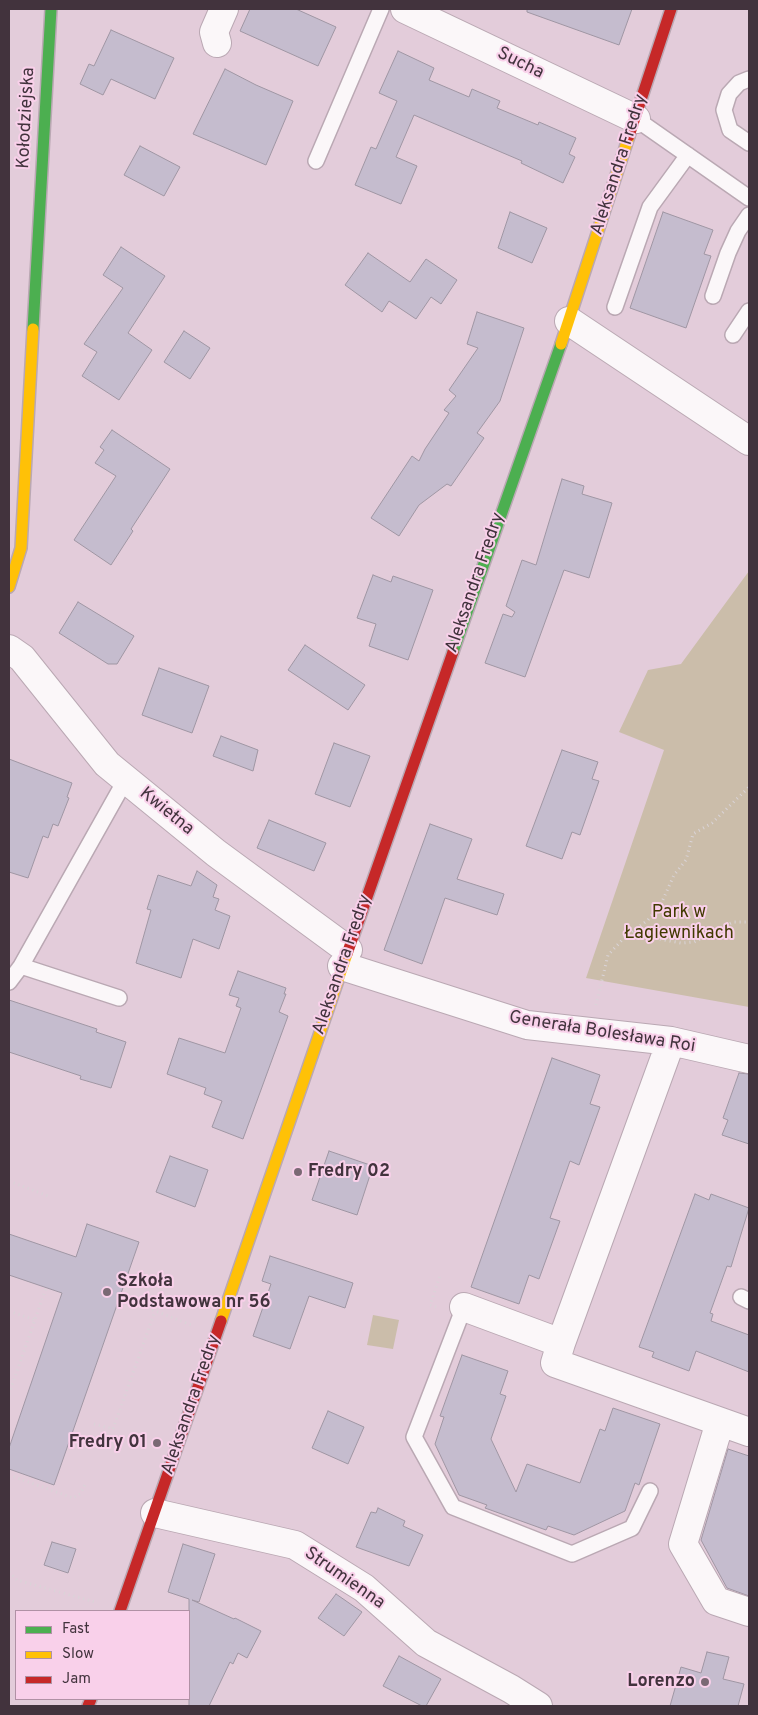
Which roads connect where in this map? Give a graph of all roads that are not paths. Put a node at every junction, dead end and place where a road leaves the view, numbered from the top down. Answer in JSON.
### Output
{"nodes":[{"id":1,"x":51,"y":9,"type":"edge"},
{"id":2,"x":382,"y":9,"type":"edge"},
{"id":3,"x":406,"y":9,"type":"edge"},
{"id":4,"x":671,"y":9,"type":"edge"},
{"id":5,"x":749,"y":79,"type":"edge"},
{"id":6,"x":636,"y":119,"type":"junction"},
{"id":7,"x":749,"y":143,"type":"edge"},
{"id":8,"x":688,"y":155,"type":"junction"},
{"id":9,"x":316,"y":161,"type":"dead end"},
{"id":10,"x":749,"y":198,"type":"edge"},
{"id":11,"x":749,"y":215,"type":"edge"},
{"id":12,"x":713,"y":296,"type":"dead end"},
{"id":13,"x":615,"y":307,"type":"dead end"},
{"id":14,"x":749,"y":311,"type":"edge"},
{"id":15,"x":569,"y":321,"type":"junction"},
{"id":16,"x":733,"y":335,"type":"dead end"},
{"id":17,"x":749,"y":441,"type":"edge"},
{"id":18,"x":9,"y":587,"type":"edge"},
{"id":19,"x":9,"y":649,"type":"edge"},
{"id":20,"x":126,"y":779,"type":"junction"},
{"id":21,"x":345,"y":958,"type":"junction"},
{"id":22,"x":21,"y":966,"type":"junction"},
{"id":23,"x":9,"y":982,"type":"edge"},
{"id":24,"x":119,"y":998,"type":"dead end"},
{"id":25,"x":671,"y":1042,"type":"junction"},
{"id":26,"x":749,"y":1059,"type":"edge"},
{"id":27,"x":464,"y":1307,"type":"joint"},
{"id":28,"x":561,"y":1343,"type":"junction"},
{"id":29,"x":720,"y":1422,"type":"junction"},
{"id":30,"x":749,"y":1432,"type":"edge"},
{"id":31,"x":650,"y":1491,"type":"dead end"},
{"id":32,"x":155,"y":1513,"type":"junction"},
{"id":33,"x":120,"y":1610,"type":"edge"},
{"id":34,"x":749,"y":1612,"type":"edge"},
{"id":35,"x":538,"y":1706,"type":"edge"}],
"edges":[{"from":1,"to":18,"type":"street","name":"Kołodziejska"},
{"from":2,"to":9,"type":"lane"},
{"from":3,"to":6,"type":"street","name":"Sucha"},
{"from":4,"to":6,"type":"street","name":"Aleksandra Fredry"},
{"from":5,"to":7,"type":"lane"},
{"from":6,"to":8,"type":"lane"},
{"from":6,"to":15,"type":"street","name":"Aleksandra Fredry"},
{"from":8,"to":10,"type":"lane"},
{"from":8,"to":13,"type":"lane"},
{"from":11,"to":12,"type":"lane"},
{"from":14,"to":16,"type":"lane"},
{"from":15,"to":17,"type":"street"},
{"from":15,"to":21,"type":"street","name":"Aleksandra Fredry"},
{"from":19,"to":20,"type":"street","name":"Kwietna"},
{"from":20,"to":21,"type":"street","name":"Kwietna"},
{"from":20,"to":22,"type":"lane"},
{"from":21,"to":25,"type":"street","name":"Generała Bolesława Roi"},
{"from":21,"to":32,"type":"street","name":"Aleksandra Fredry"},
{"from":22,"to":23,"type":"lane"},
{"from":22,"to":24,"type":"lane"},
{"from":25,"to":26,"type":"street","name":"Generała Bolesława Roi"},
{"from":25,"to":28,"type":"street"},
{"from":27,"to":28,"type":"street"},
{"from":27,"to":31,"type":"lane"},
{"from":28,"to":29,"type":"street"},
{"from":29,"to":30,"type":"street"},
{"from":29,"to":34,"type":"street"},
{"from":32,"to":33,"type":"street","name":"Aleksandra Fredry"},
{"from":32,"to":35,"type":"street","name":"Strumienna"}]}
